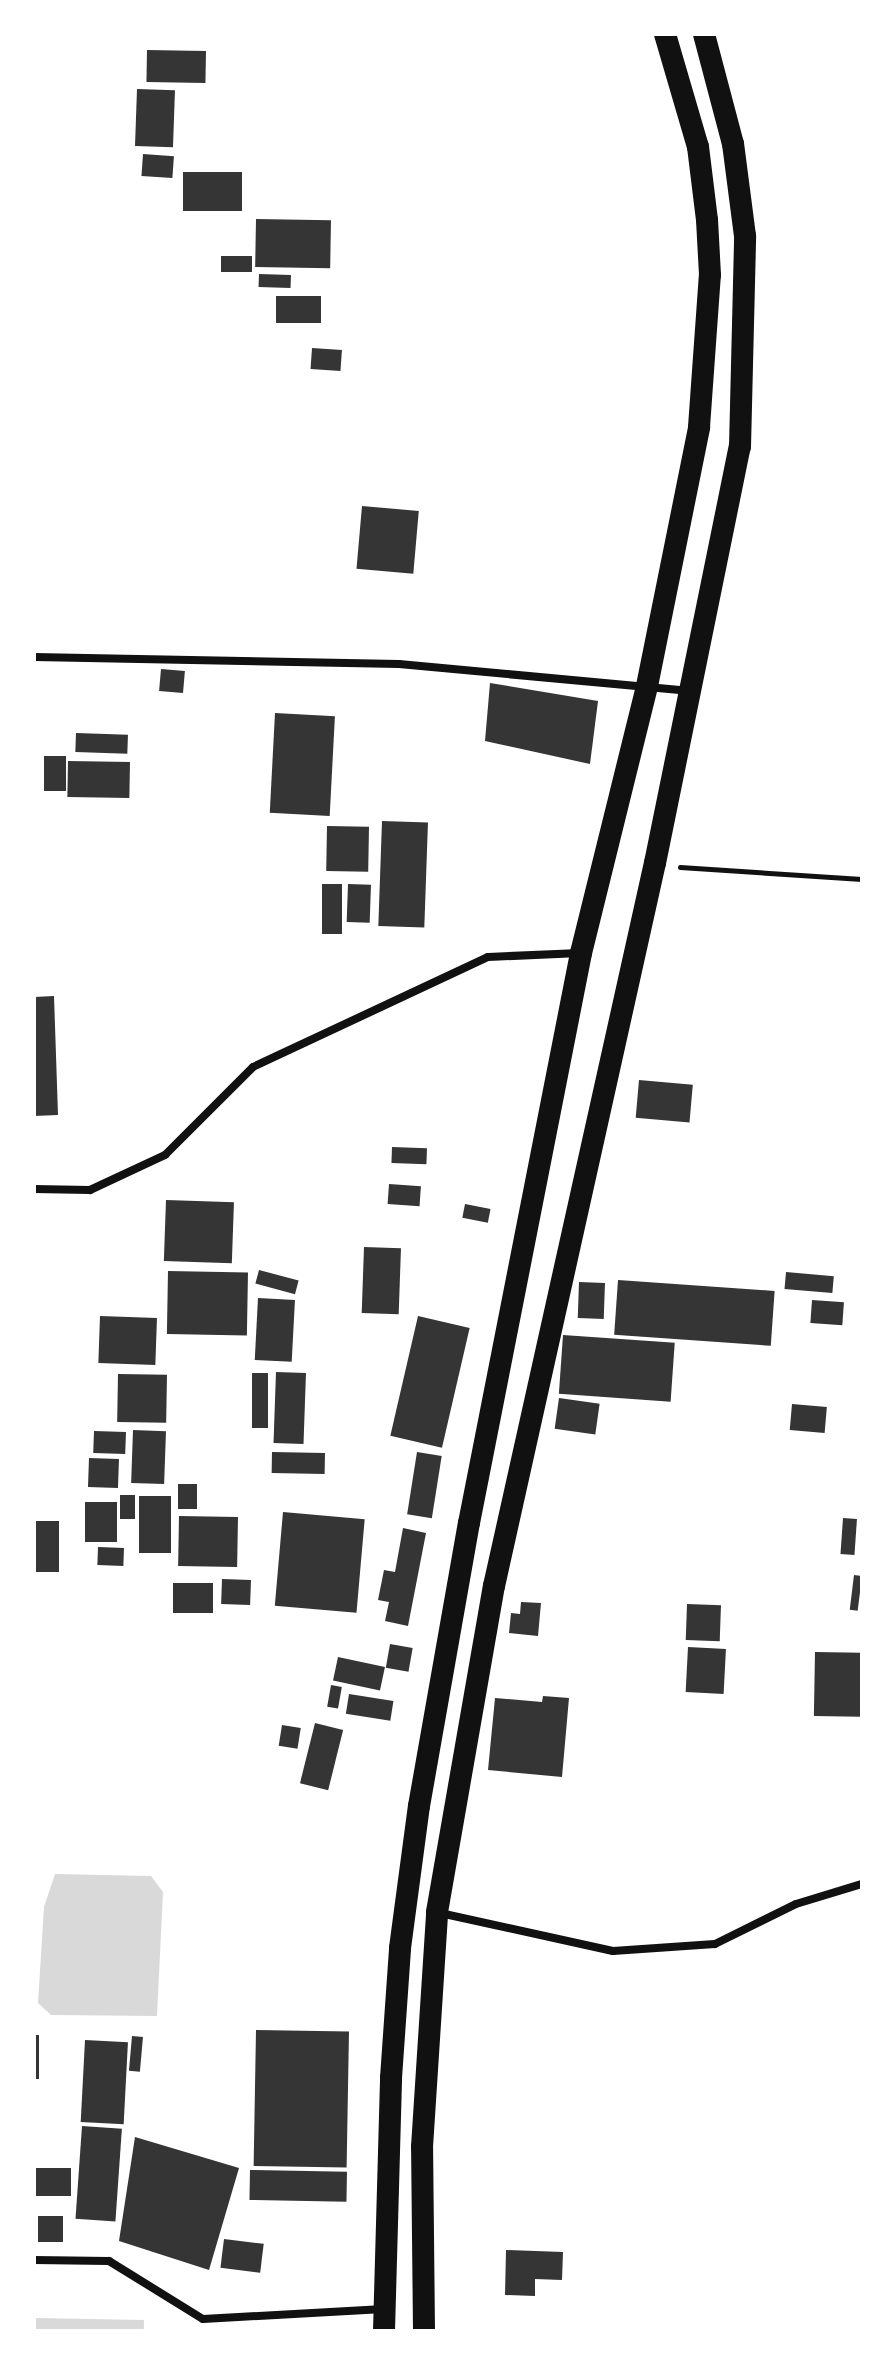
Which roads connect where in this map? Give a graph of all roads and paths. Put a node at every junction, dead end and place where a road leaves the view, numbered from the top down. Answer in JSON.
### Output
{"nodes":[{"id":1,"x":665,"y":34,"type":"edge"},
{"id":2,"x":704,"y":34,"type":"edge"},
{"id":3,"x":710,"y":275,"type":"junction"},
{"id":4,"x":746,"y":276,"type":"junction"},
{"id":5,"x":34,"y":657,"type":"edge"},
{"id":6,"x":647,"y":686,"type":"junction"},
{"id":7,"x":689,"y":691,"type":"junction"},
{"id":8,"x":655,"y":863,"type":"junction"},
{"id":9,"x":862,"y":879,"type":"edge"},
{"id":10,"x":581,"y":953,"type":"junction"},
{"id":11,"x":34,"y":1189,"type":"edge"},
{"id":12,"x":862,"y":1884,"type":"edge"},
{"id":13,"x":437,"y":1912,"type":"junction"},
{"id":14,"x":34,"y":2260,"type":"edge"},
{"id":15,"x":384,"y":2320,"type":"edge"},
{"id":16,"x":424,"y":2331,"type":"edge"}],
"edges":[{"from":1,"to":3,"type":"highway"},
{"from":2,"to":4,"type":"highway"},
{"from":3,"to":4,"type":"highway"},
{"from":3,"to":6,"type":"highway"},
{"from":4,"to":7,"type":"highway"},
{"from":5,"to":6,"type":"street"},
{"from":6,"to":7,"type":"street"},
{"from":6,"to":10,"type":"highway"},
{"from":7,"to":8,"type":"highway"},
{"from":8,"to":9,"type":"path"},
{"from":8,"to":13,"type":"highway"},
{"from":10,"to":11,"type":"street"},
{"from":10,"to":15,"type":"highway"},
{"from":12,"to":13,"type":"street"},
{"from":13,"to":16,"type":"highway"},
{"from":14,"to":15,"type":"street"}]}
